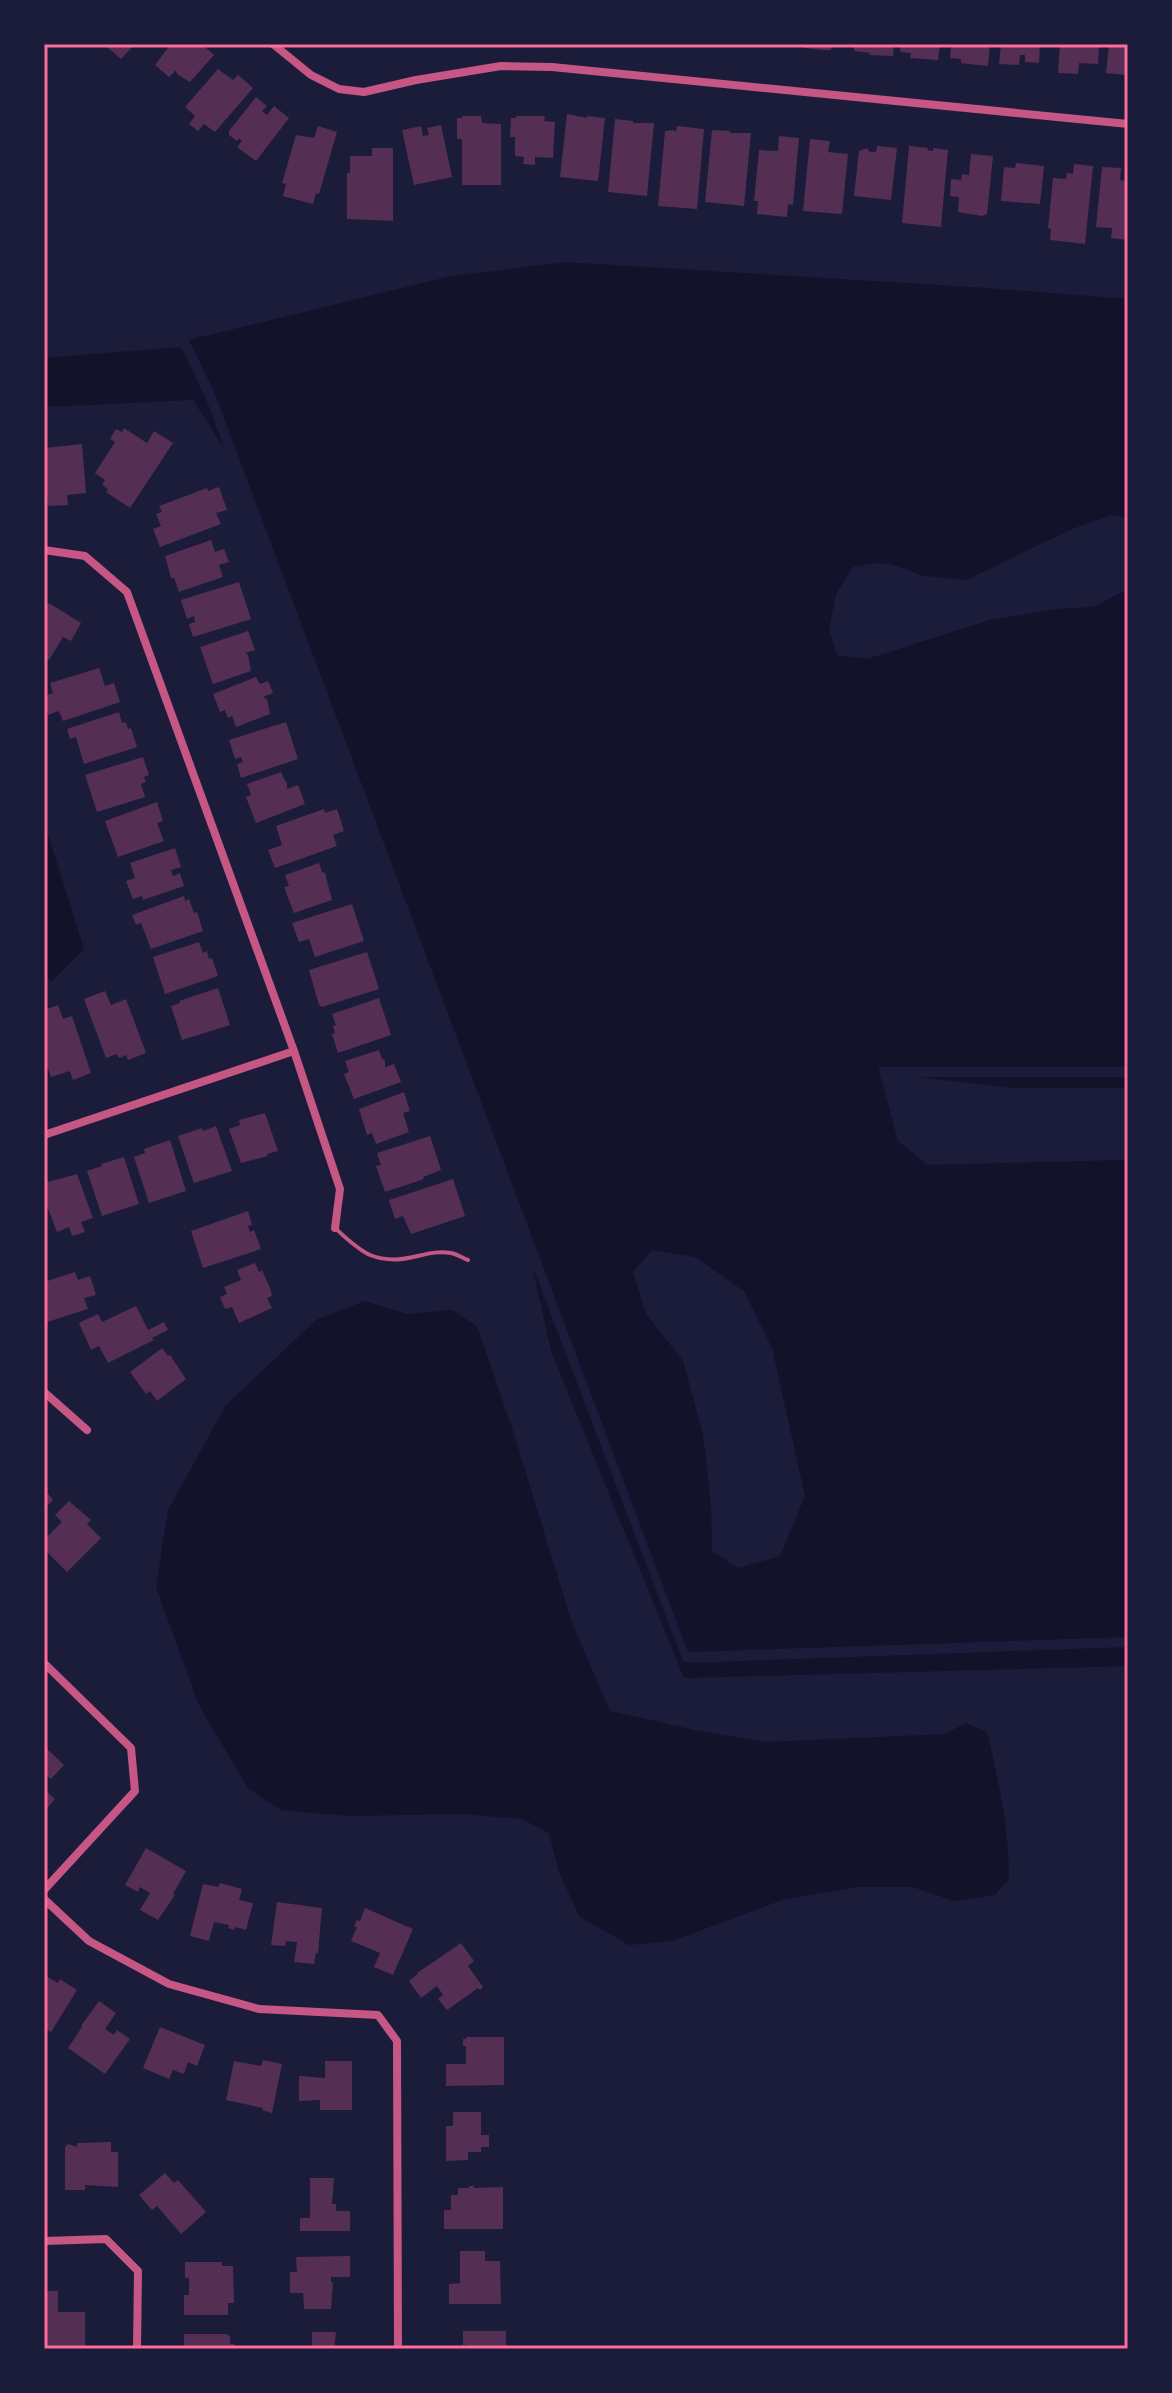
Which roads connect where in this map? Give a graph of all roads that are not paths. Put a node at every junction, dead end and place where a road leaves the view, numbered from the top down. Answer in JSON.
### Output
{"nodes":[{"id":1,"x":273,"y":44,"type":"edge"},
{"id":2,"x":1128,"y":124,"type":"edge"},
{"id":3,"x":44,"y":550,"type":"edge"},
{"id":4,"x":294,"y":1051,"type":"junction"},
{"id":5,"x":44,"y":1135,"type":"edge"},
{"id":6,"x":335,"y":1228,"type":"joint"},
{"id":7,"x":468,"y":1260,"type":"dead end"},
{"id":8,"x":44,"y":1392,"type":"edge"},
{"id":9,"x":87,"y":1430,"type":"dead end"},
{"id":10,"x":44,"y":1663,"type":"edge"},
{"id":11,"x":44,"y":1890,"type":"edge"},
{"id":12,"x":44,"y":1899,"type":"edge"},
{"id":13,"x":44,"y":2241,"type":"edge"},
{"id":14,"x":137,"y":2349,"type":"edge"},
{"id":15,"x":398,"y":2349,"type":"edge"}],
"edges":[{"from":1,"to":2,"type":"street"},
{"from":3,"to":4,"type":"street"},
{"from":4,"to":5,"type":"street"},
{"from":4,"to":6,"type":"street"},
{"from":6,"to":7,"type":"lane"},
{"from":8,"to":9,"type":"street"},
{"from":10,"to":11,"type":"street"},
{"from":12,"to":15,"type":"street"},
{"from":13,"to":14,"type":"street"}]}
